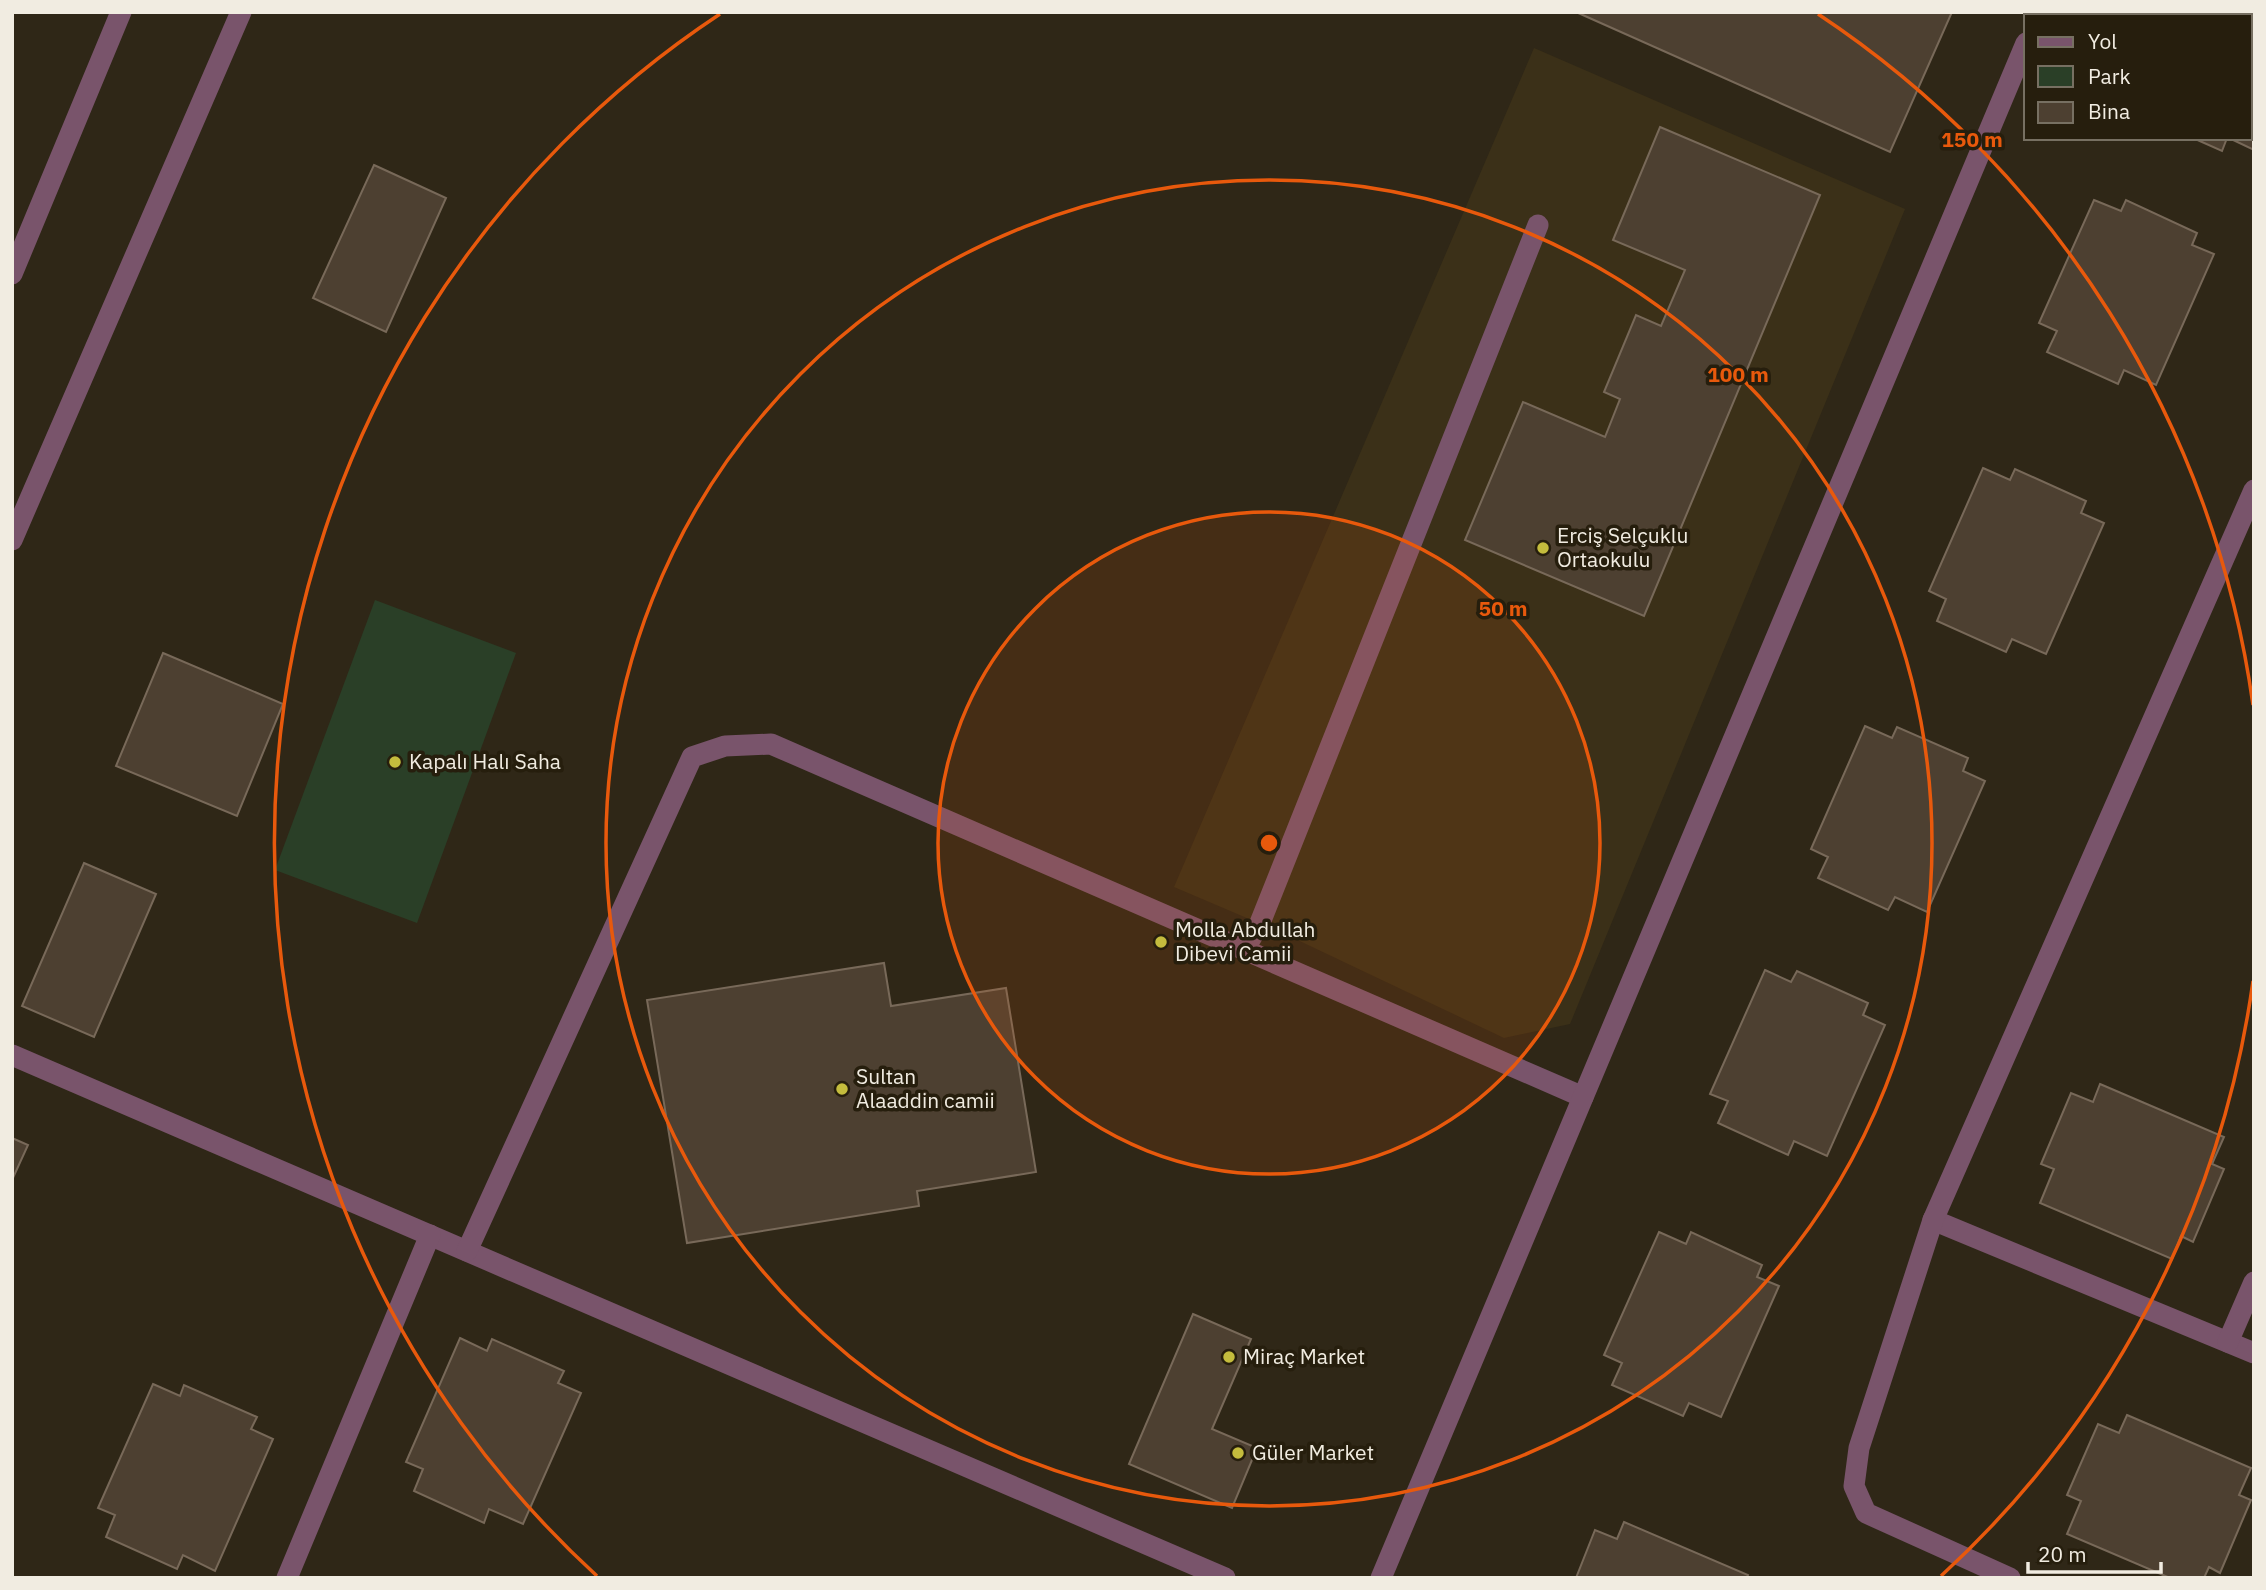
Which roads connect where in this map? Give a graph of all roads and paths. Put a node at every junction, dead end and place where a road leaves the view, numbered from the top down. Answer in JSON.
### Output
{"nodes":[{"id":1,"x":121,"y":12,"type":"edge"},
{"id":2,"x":241,"y":12,"type":"edge"},
{"id":3,"x":2024,"y":48,"type":"edge"},
{"id":4,"x":1538,"y":225,"type":"dead end"},
{"id":5,"x":12,"y":274,"type":"edge"},
{"id":6,"x":2254,"y":489,"type":"edge"},
{"id":7,"x":12,"y":540,"type":"edge"},
{"id":8,"x":1244,"y":950,"type":"junction"},
{"id":9,"x":12,"y":1055,"type":"edge"},
{"id":10,"x":1583,"y":1097,"type":"junction"},
{"id":11,"x":1933,"y":1220,"type":"junction"},
{"id":12,"x":430,"y":1235,"type":"junction"},
{"id":13,"x":467,"y":1251,"type":"junction"},
{"id":14,"x":2254,"y":1282,"type":"edge"},
{"id":15,"x":2228,"y":1342,"type":"junction"},
{"id":16,"x":2254,"y":1353,"type":"edge"},
{"id":17,"x":287,"y":1578,"type":"edge"},
{"id":18,"x":1225,"y":1578,"type":"edge"},
{"id":19,"x":1381,"y":1578,"type":"edge"},
{"id":20,"x":2010,"y":1578,"type":"edge"}],
"edges":[{"from":1,"to":5,"type":"street"},
{"from":2,"to":7,"type":"street"},
{"from":3,"to":10,"type":"street"},
{"from":4,"to":8,"type":"street"},
{"from":6,"to":11,"type":"street"},
{"from":8,"to":10,"type":"street"},
{"from":8,"to":13,"type":"street"},
{"from":9,"to":12,"type":"street"},
{"from":10,"to":19,"type":"street"},
{"from":11,"to":15,"type":"street"},
{"from":11,"to":20,"type":"street"},
{"from":12,"to":13,"type":"street"},
{"from":12,"to":17,"type":"street"},
{"from":13,"to":18,"type":"street"},
{"from":14,"to":15,"type":"street"},
{"from":15,"to":16,"type":"street"}]}
